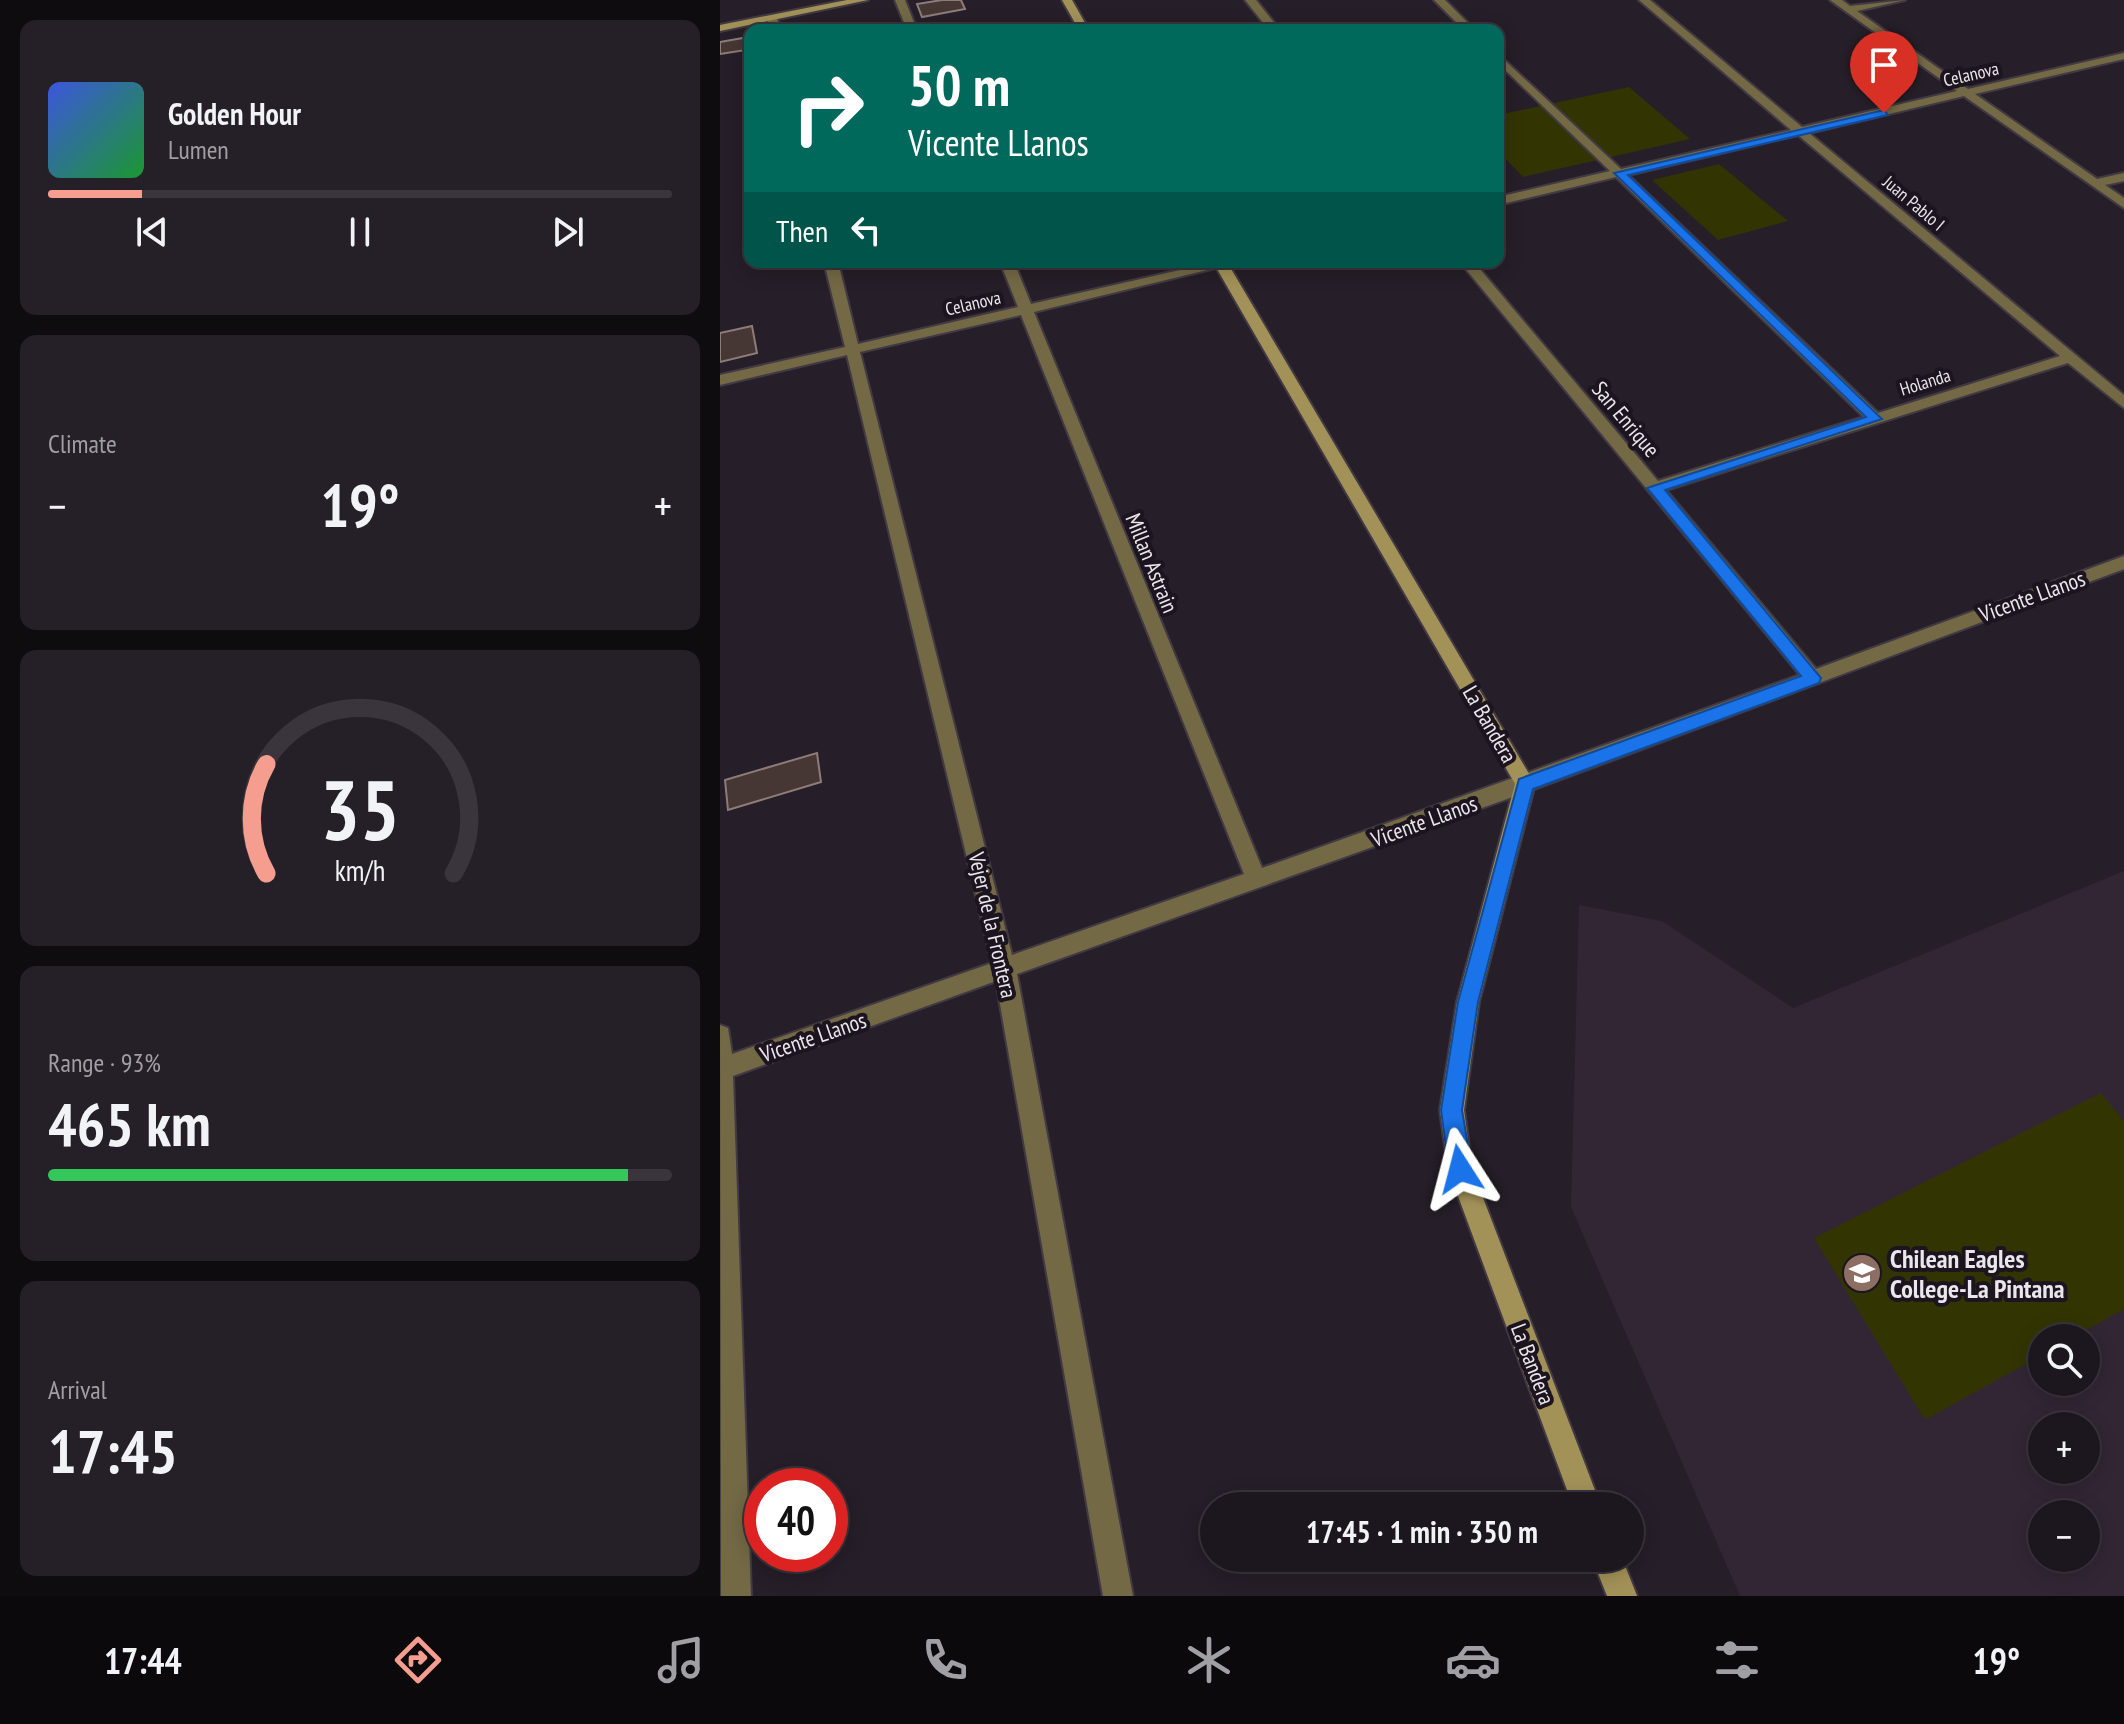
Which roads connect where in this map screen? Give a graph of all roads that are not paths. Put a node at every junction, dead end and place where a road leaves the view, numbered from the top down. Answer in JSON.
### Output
{"nodes":[{"id":1,"x":863,"y":0,"type":"edge"},
{"id":2,"x":900,"y":0,"type":"edge"},
{"id":3,"x":1067,"y":0,"type":"edge"},
{"id":4,"x":1273,"y":0,"type":"edge"},
{"id":5,"x":1439,"y":0,"type":"edge"},
{"id":6,"x":1644,"y":0,"type":"edge"},
{"id":7,"x":1835,"y":0,"type":"edge"},
{"id":8,"x":1900,"y":0,"type":"edge"},
{"id":9,"x":838,"y":2,"type":"edge"},
{"id":10,"x":1252,"y":2,"type":"edge"},
{"id":11,"x":1849,"y":9,"type":"junction"},
{"id":12,"x":773,"y":24,"type":"edge"},
{"id":13,"x":910,"y":24,"type":"edge"},
{"id":14,"x":1081,"y":24,"type":"edge"},
{"id":15,"x":1270,"y":24,"type":"edge"},
{"id":16,"x":1464,"y":24,"type":"edge"},
{"id":17,"x":744,"y":26,"type":"edge"},
{"id":18,"x":720,"y":28,"type":"edge"},
{"id":19,"x":2124,"y":56,"type":"edge"},
{"id":20,"x":1504,"y":63,"type":"edge"},
{"id":21,"x":1968,"y":94,"type":"junction"},
{"id":22,"x":1801,"y":132,"type":"junction"},
{"id":23,"x":1620,"y":173,"type":"junction"},
{"id":24,"x":2124,"y":177,"type":"edge"},
{"id":25,"x":2095,"y":183,"type":"junction"},
{"id":26,"x":1504,"y":200,"type":"edge"},
{"id":27,"x":2124,"y":204,"type":"edge"},
{"id":28,"x":833,"y":268,"type":"edge"},
{"id":29,"x":1009,"y":268,"type":"edge"},
{"id":30,"x":1204,"y":268,"type":"edge"},
{"id":31,"x":1228,"y":268,"type":"edge"},
{"id":32,"x":1472,"y":268,"type":"edge"},
{"id":33,"x":1026,"y":310,"type":"junction"},
{"id":34,"x":853,"y":349,"type":"junction"},
{"id":35,"x":2070,"y":358,"type":"junction"},
{"id":36,"x":720,"y":380,"type":"edge"},
{"id":37,"x":2124,"y":403,"type":"edge"},
{"id":38,"x":1875,"y":419,"type":"junction"},
{"id":39,"x":1655,"y":488,"type":"junction"},
{"id":40,"x":2124,"y":562,"type":"edge"},
{"id":41,"x":1813,"y":678,"type":"junction"},
{"id":42,"x":1525,"y":784,"type":"junction"},
{"id":43,"x":1257,"y":880,"type":"junction"},
{"id":44,"x":1005,"y":970,"type":"junction"},
{"id":45,"x":720,"y":1036,"type":"edge"},
{"id":46,"x":721,"y":1069,"type":"edge"},
{"id":47,"x":1582,"y":1492,"type":"edge"},
{"id":48,"x":1613,"y":1572,"type":"edge"},
{"id":49,"x":736,"y":1596,"type":"edge"},
{"id":50,"x":1118,"y":1596,"type":"edge"},
{"id":51,"x":1622,"y":1596,"type":"edge"}],
"edges":[{"from":1,"to":9,"type":"street"},
{"from":2,"to":13,"type":"street"},
{"from":3,"to":14,"type":"street"},
{"from":4,"to":10,"type":"street"},
{"from":5,"to":16,"type":"street"},
{"from":6,"to":22,"type":"street","name":"Juan Pablo I"},
{"from":7,"to":11,"type":"street"},
{"from":8,"to":11,"type":"street"},
{"from":9,"to":12,"type":"street"},
{"from":10,"to":15,"type":"street"},
{"from":11,"to":21,"type":"street"},
{"from":17,"to":18,"type":"street"},
{"from":19,"to":21,"type":"street","name":"Celanova"},
{"from":20,"to":23,"type":"street"},
{"from":21,"to":22,"type":"street","name":"Celanova"},
{"from":21,"to":25,"type":"street"},
{"from":22,"to":23,"type":"street","name":"Celanova"},
{"from":22,"to":35,"type":"street","name":"Juan Pablo I"},
{"from":23,"to":26,"type":"street","name":"Celanova"},
{"from":23,"to":38,"type":"street"},
{"from":24,"to":25,"type":"street"},
{"from":25,"to":27,"type":"street"},
{"from":28,"to":34,"type":"street","name":"Vejer de la Frontera"},
{"from":29,"to":33,"type":"street","name":"Millan Astrain"},
{"from":30,"to":33,"type":"street","name":"Celanova"},
{"from":31,"to":42,"type":"street","name":"La Bandera"},
{"from":32,"to":39,"type":"street","name":"San Enrique"},
{"from":33,"to":34,"type":"street","name":"Celanova"},
{"from":33,"to":43,"type":"street","name":"Millan Astrain"},
{"from":34,"to":36,"type":"street","name":"Celanova"},
{"from":34,"to":44,"type":"street","name":"Vejer de la Frontera"},
{"from":35,"to":37,"type":"street","name":"Juan Pablo I"},
{"from":35,"to":38,"type":"street","name":"Holanda"},
{"from":38,"to":39,"type":"street","name":"Holanda"},
{"from":39,"to":41,"type":"street","name":"San Enrique"},
{"from":40,"to":41,"type":"street","name":"Vicente Llanos"},
{"from":41,"to":42,"type":"street","name":"Vicente Llanos"},
{"from":42,"to":43,"type":"street","name":"Vicente Llanos"},
{"from":42,"to":47,"type":"street","name":"La Bandera"},
{"from":43,"to":44,"type":"street","name":"Vicente Llanos"},
{"from":44,"to":46,"type":"street","name":"Vicente Llanos"},
{"from":44,"to":50,"type":"street","name":"Vejer de la Frontera"},
{"from":45,"to":46,"type":"street"},
{"from":46,"to":49,"type":"street"},
{"from":48,"to":51,"type":"street"}]}
